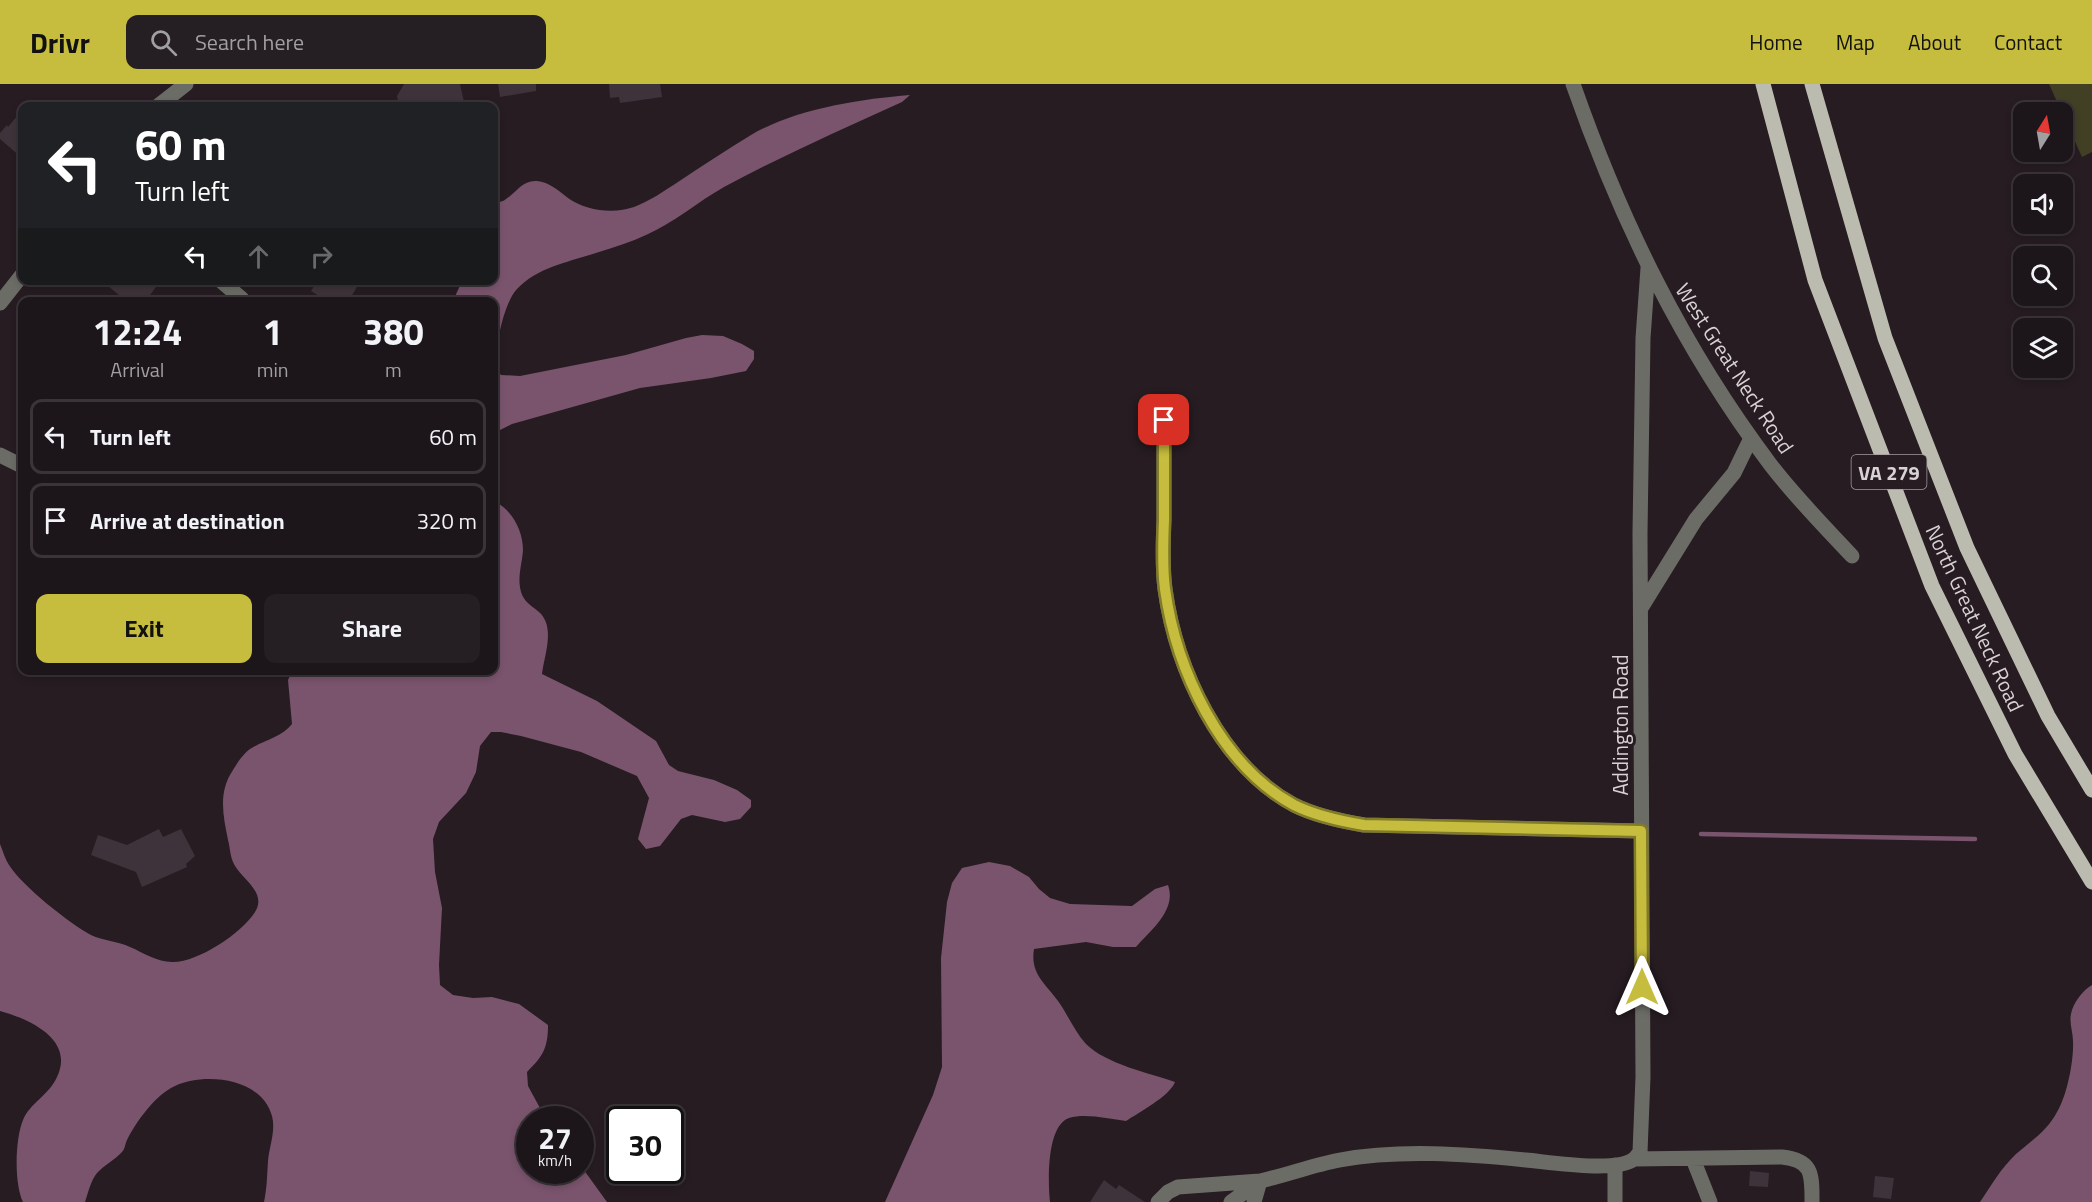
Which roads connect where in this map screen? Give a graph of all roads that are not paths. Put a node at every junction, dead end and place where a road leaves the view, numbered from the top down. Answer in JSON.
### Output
{"nodes":[{"id":1,"x":186,"y":84,"type":"edge"},
{"id":2,"x":1573,"y":84,"type":"edge"},
{"id":3,"x":1763,"y":84,"type":"edge"},
{"id":4,"x":1812,"y":84,"type":"edge"},
{"id":5,"x":163,"y":102,"type":"edge"},
{"id":6,"x":1648,"y":268,"type":"junction"},
{"id":7,"x":18,"y":280,"type":"edge"},
{"id":8,"x":226,"y":285,"type":"edge"},
{"id":9,"x":240,"y":297,"type":"edge"},
{"id":10,"x":0,"y":303,"type":"edge"},
{"id":11,"x":1164,"y":420,"type":"dead end"},
{"id":12,"x":1751,"y":438,"type":"junction"},
{"id":13,"x":0,"y":455,"type":"edge"},
{"id":14,"x":18,"y":464,"type":"edge"},
{"id":15,"x":1852,"y":556,"type":"dead end"},
{"id":16,"x":1641,"y":609,"type":"junction"},
{"id":17,"x":2092,"y":790,"type":"edge"},
{"id":18,"x":1641,"y":831,"type":"junction"},
{"id":19,"x":2092,"y":882,"type":"edge"},
{"id":20,"x":1635,"y":1159,"type":"junction"},
{"id":21,"x":1693,"y":1159,"type":"junction"},
{"id":22,"x":1615,"y":1165,"type":"junction"},
{"id":23,"x":1260,"y":1180,"type":"junction"},
{"id":24,"x":1158,"y":1202,"type":"edge"},
{"id":25,"x":1231,"y":1202,"type":"edge"},
{"id":26,"x":1254,"y":1202,"type":"edge"},
{"id":27,"x":1616,"y":1202,"type":"edge"},
{"id":28,"x":1710,"y":1202,"type":"edge"},
{"id":29,"x":1812,"y":1202,"type":"edge"}],
"edges":[{"from":1,"to":5,"type":"street"},
{"from":2,"to":6,"type":"street","name":"West Great Neck Road"},
{"from":3,"to":19,"type":"main road","name":"North Great Neck Road","number":"VA 279"},
{"from":4,"to":17,"type":"main road","name":"North Great Neck Road","number":"VA 279"},
{"from":6,"to":12,"type":"street","name":"West Great Neck Road"},
{"from":6,"to":16,"type":"street","name":"Addington Road"},
{"from":7,"to":10,"type":"street"},
{"from":8,"to":9,"type":"street"},
{"from":11,"to":18,"type":"street"},
{"from":12,"to":15,"type":"street","name":"West Great Neck Road"},
{"from":12,"to":16,"type":"street"},
{"from":13,"to":14,"type":"street"},
{"from":16,"to":18,"type":"street","name":"Addington Road"},
{"from":18,"to":20,"type":"street","name":"Addington Road"},
{"from":20,"to":21,"type":"street"},
{"from":20,"to":22,"type":"street"},
{"from":21,"to":28,"type":"street"},
{"from":21,"to":29,"type":"street"},
{"from":22,"to":23,"type":"street"},
{"from":22,"to":27,"type":"street"},
{"from":23,"to":24,"type":"street"},
{"from":23,"to":25,"type":"street"},
{"from":23,"to":26,"type":"street"}]}
